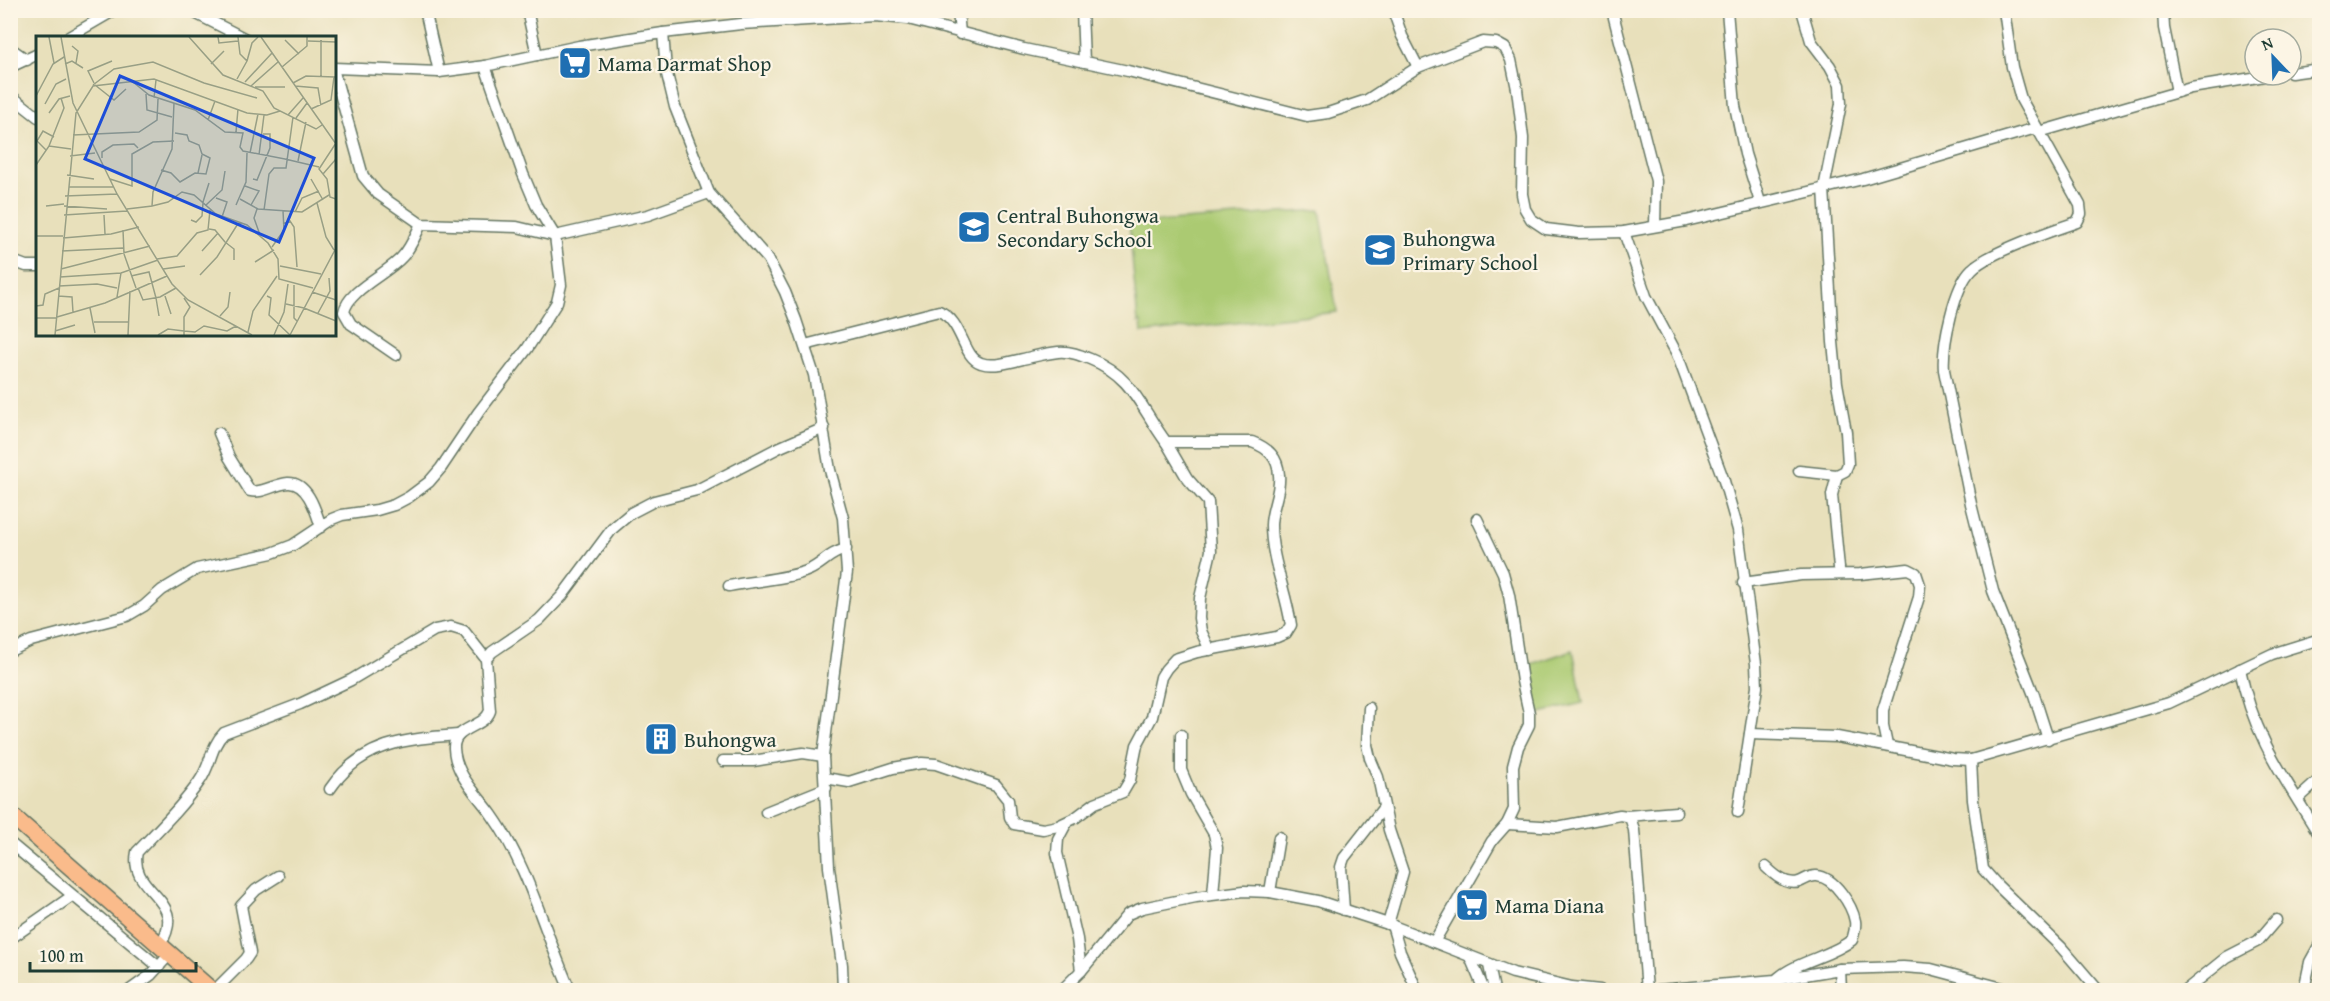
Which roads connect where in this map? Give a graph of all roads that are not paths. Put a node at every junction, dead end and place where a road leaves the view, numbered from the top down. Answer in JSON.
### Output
{"nodes":[{"id":1,"x":115,"y":10,"type":"edge"},
{"id":2,"x":189,"y":10,"type":"edge"},
{"id":3,"x":425,"y":10,"type":"edge"},
{"id":4,"x":527,"y":10,"type":"edge"},
{"id":5,"x":958,"y":10,"type":"edge"},
{"id":6,"x":1082,"y":10,"type":"edge"},
{"id":7,"x":1393,"y":10,"type":"edge"},
{"id":8,"x":1612,"y":10,"type":"edge"},
{"id":9,"x":1727,"y":10,"type":"edge"},
{"id":10,"x":1802,"y":10,"type":"edge"},
{"id":11,"x":2004,"y":10,"type":"edge"},
{"id":12,"x":2163,"y":10,"type":"edge"},
{"id":13,"x":663,"y":33,"type":"junction"},
{"id":14,"x":960,"y":33,"type":"junction"},
{"id":15,"x":70,"y":36,"type":"edge"},
{"id":16,"x":240,"y":36,"type":"edge"},
{"id":17,"x":10,"y":48,"type":"edge"},
{"id":18,"x":537,"y":55,"type":"junction"},
{"id":19,"x":33,"y":60,"type":"edge"},
{"id":20,"x":1084,"y":62,"type":"junction"},
{"id":21,"x":485,"y":66,"type":"junction"},
{"id":22,"x":10,"y":67,"type":"edge"},
{"id":23,"x":1418,"y":67,"type":"junction"},
{"id":24,"x":2319,"y":69,"type":"edge"},
{"id":25,"x":336,"y":70,"type":"edge"},
{"id":26,"x":2303,"y":71,"type":"edge"},
{"id":27,"x":439,"y":72,"type":"junction"},
{"id":28,"x":336,"y":77,"type":"edge"},
{"id":29,"x":2243,"y":80,"type":"edge"},
{"id":30,"x":2177,"y":92,"type":"junction"},
{"id":31,"x":10,"y":95,"type":"edge"},
{"id":32,"x":36,"y":115,"type":"edge"},
{"id":33,"x":2037,"y":130,"type":"junction"},
{"id":34,"x":1824,"y":188,"type":"junction"},
{"id":35,"x":709,"y":193,"type":"junction"},
{"id":36,"x":1760,"y":202,"type":"junction"},
{"id":37,"x":421,"y":224,"type":"junction"},
{"id":38,"x":1655,"y":226,"type":"junction"},
{"id":39,"x":1624,"y":232,"type":"junction"},
{"id":40,"x":555,"y":236,"type":"junction"},
{"id":41,"x":10,"y":260,"type":"edge"},
{"id":42,"x":36,"y":266,"type":"edge"},
{"id":43,"x":805,"y":345,"type":"junction"},
{"id":44,"x":396,"y":355,"type":"dead end"},
{"id":45,"x":824,"y":428,"type":"junction"},
{"id":46,"x":219,"y":433,"type":"dead end"},
{"id":47,"x":1166,"y":442,"type":"junction"},
{"id":48,"x":1799,"y":471,"type":"dead end"},
{"id":49,"x":1837,"y":475,"type":"junction"},
{"id":50,"x":1477,"y":519,"type":"dead end"},
{"id":51,"x":321,"y":527,"type":"junction"},
{"id":52,"x":846,"y":549,"type":"junction"},
{"id":53,"x":1839,"y":568,"type":"dead end"},
{"id":54,"x":1743,"y":583,"type":"junction"},
{"id":55,"x":729,"y":586,"type":"dead end"},
{"id":56,"x":2319,"y":639,"type":"edge"},
{"id":57,"x":1210,"y":650,"type":"junction"},
{"id":58,"x":10,"y":651,"type":"edge"},
{"id":59,"x":486,"y":659,"type":"junction"},
{"id":60,"x":2240,"y":669,"type":"junction"},
{"id":61,"x":1369,"y":708,"type":"dead end"},
{"id":62,"x":1750,"y":734,"type":"junction"},
{"id":63,"x":459,"y":735,"type":"junction"},
{"id":64,"x":1181,"y":735,"type":"dead end"},
{"id":65,"x":2048,"y":739,"type":"junction"},
{"id":66,"x":1887,"y":745,"type":"junction"},
{"id":67,"x":823,"y":756,"type":"junction"},
{"id":68,"x":1971,"y":760,"type":"junction"},
{"id":69,"x":723,"y":761,"type":"dead end"},
{"id":70,"x":2319,"y":779,"type":"edge"},
{"id":71,"x":825,"y":783,"type":"junction"},
{"id":72,"x":330,"y":789,"type":"dead end"},
{"id":73,"x":2298,"y":800,"type":"junction"},
{"id":74,"x":1384,"y":807,"type":"junction"},
{"id":75,"x":766,"y":812,"type":"dead end"},
{"id":76,"x":1676,"y":812,"type":"dead end"},
{"id":77,"x":1738,"y":812,"type":"dead end"},
{"id":78,"x":10,"y":814,"type":"edge"},
{"id":79,"x":1627,"y":816,"type":"junction"},
{"id":80,"x":1066,"y":824,"type":"junction"},
{"id":81,"x":1507,"y":824,"type":"junction"},
{"id":82,"x":2319,"y":836,"type":"edge"},
{"id":83,"x":1279,"y":837,"type":"dead end"},
{"id":84,"x":10,"y":843,"type":"edge"},
{"id":85,"x":1766,"y":867,"type":"dead end"},
{"id":86,"x":278,"y":876,"type":"dead end"},
{"id":87,"x":1270,"y":892,"type":"junction"},
{"id":88,"x":1213,"y":894,"type":"junction"},
{"id":89,"x":72,"y":896,"type":"junction"},
{"id":90,"x":1344,"y":910,"type":"junction"},
{"id":91,"x":2276,"y":920,"type":"dead end"},
{"id":92,"x":1390,"y":924,"type":"junction"},
{"id":93,"x":10,"y":939,"type":"edge"},
{"id":94,"x":1434,"y":942,"type":"junction"},
{"id":95,"x":2319,"y":944,"type":"edge"},
{"id":96,"x":165,"y":950,"type":"junction"},
{"id":97,"x":1470,"y":957,"type":"junction"},
{"id":98,"x":1489,"y":965,"type":"junction"},
{"id":99,"x":159,"y":967,"type":"junction"},
{"id":100,"x":1840,"y":969,"type":"junction"},
{"id":101,"x":1081,"y":971,"type":"junction"},
{"id":102,"x":1775,"y":980,"type":"junction"},
{"id":103,"x":130,"y":990,"type":"edge"},
{"id":104,"x":213,"y":990,"type":"edge"},
{"id":105,"x":570,"y":990,"type":"edge"},
{"id":106,"x":843,"y":990,"type":"edge"},
{"id":107,"x":1062,"y":990,"type":"edge"},
{"id":108,"x":1417,"y":990,"type":"edge"},
{"id":109,"x":1484,"y":990,"type":"edge"},
{"id":110,"x":1494,"y":990,"type":"edge"},
{"id":111,"x":1600,"y":990,"type":"edge"},
{"id":112,"x":1647,"y":990,"type":"edge"},
{"id":113,"x":1658,"y":990,"type":"edge"},
{"id":114,"x":1841,"y":990,"type":"edge"},
{"id":115,"x":2010,"y":990,"type":"edge"},
{"id":116,"x":2098,"y":990,"type":"edge"},
{"id":117,"x":2186,"y":990,"type":"edge"},
{"id":118,"x":2304,"y":990,"type":"edge"}],
"edges":[{"from":1,"to":15,"type":"street"},
{"from":2,"to":16,"type":"street"},
{"from":3,"to":27,"type":"street"},
{"from":4,"to":18,"type":"street"},
{"from":5,"to":14,"type":"street"},
{"from":6,"to":20,"type":"street"},
{"from":7,"to":23,"type":"street"},
{"from":8,"to":38,"type":"street"},
{"from":9,"to":36,"type":"street"},
{"from":10,"to":34,"type":"street"},
{"from":11,"to":33,"type":"street"},
{"from":12,"to":30,"type":"street"},
{"from":13,"to":14,"type":"street"},
{"from":13,"to":18,"type":"street"},
{"from":13,"to":35,"type":"street"},
{"from":14,"to":20,"type":"street"},
{"from":17,"to":19,"type":"street"},
{"from":18,"to":21,"type":"street"},
{"from":19,"to":22,"type":"street"},
{"from":20,"to":23,"type":"street"},
{"from":21,"to":27,"type":"street"},
{"from":21,"to":40,"type":"street"},
{"from":23,"to":39,"type":"street"},
{"from":24,"to":26,"type":"street"},
{"from":25,"to":27,"type":"street"},
{"from":28,"to":37,"type":"street"},
{"from":29,"to":30,"type":"street"},
{"from":30,"to":33,"type":"street"},
{"from":31,"to":32,"type":"street"},
{"from":33,"to":34,"type":"street"},
{"from":33,"to":65,"type":"street"},
{"from":34,"to":36,"type":"street"},
{"from":34,"to":49,"type":"street"},
{"from":35,"to":40,"type":"street"},
{"from":35,"to":43,"type":"street"},
{"from":36,"to":38,"type":"street"},
{"from":37,"to":40,"type":"street"},
{"from":37,"to":44,"type":"street"},
{"from":38,"to":39,"type":"street"},
{"from":39,"to":54,"type":"street"},
{"from":40,"to":51,"type":"street"},
{"from":41,"to":42,"type":"street"},
{"from":43,"to":45,"type":"street"},
{"from":43,"to":47,"type":"street"},
{"from":45,"to":52,"type":"street"},
{"from":45,"to":59,"type":"street"},
{"from":46,"to":51,"type":"street"},
{"from":47,"to":57,"type":"street"},
{"from":47,"to":57,"type":"street"},
{"from":48,"to":49,"type":"street"},
{"from":49,"to":53,"type":"street"},
{"from":50,"to":81,"type":"street"},
{"from":51,"to":58,"type":"street"},
{"from":52,"to":55,"type":"street"},
{"from":52,"to":67,"type":"street"},
{"from":54,"to":62,"type":"street"},
{"from":54,"to":66,"type":"street"},
{"from":56,"to":60,"type":"street"},
{"from":57,"to":80,"type":"street"},
{"from":59,"to":63,"type":"street"},
{"from":59,"to":96,"type":"street"},
{"from":60,"to":65,"type":"street"},
{"from":60,"to":73,"type":"street"},
{"from":61,"to":74,"type":"street"},
{"from":62,"to":66,"type":"street"},
{"from":62,"to":77,"type":"street"},
{"from":63,"to":72,"type":"street"},
{"from":63,"to":105,"type":"street"},
{"from":64,"to":88,"type":"street"},
{"from":65,"to":68,"type":"street"},
{"from":66,"to":68,"type":"street"},
{"from":67,"to":69,"type":"street"},
{"from":67,"to":71,"type":"street"},
{"from":68,"to":116,"type":"street"},
{"from":70,"to":73,"type":"street"},
{"from":71,"to":75,"type":"street"},
{"from":71,"to":80,"type":"street"},
{"from":71,"to":106,"type":"street"},
{"from":73,"to":82,"type":"street"},
{"from":74,"to":90,"type":"street"},
{"from":74,"to":92,"type":"street"},
{"from":76,"to":79,"type":"street"},
{"from":78,"to":96,"type":"highway"},
{"from":79,"to":81,"type":"street"},
{"from":79,"to":112,"type":"street"},
{"from":80,"to":101,"type":"street"},
{"from":81,"to":94,"type":"street"},
{"from":83,"to":87,"type":"street"},
{"from":84,"to":89,"type":"street"},
{"from":85,"to":102,"type":"street"},
{"from":86,"to":104,"type":"street"},
{"from":87,"to":88,"type":"street"},
{"from":87,"to":90,"type":"street"},
{"from":88,"to":101,"type":"street"},
{"from":89,"to":93,"type":"street"},
{"from":89,"to":99,"type":"street"},
{"from":90,"to":92,"type":"street"},
{"from":91,"to":117,"type":"street"},
{"from":92,"to":94,"type":"street"},
{"from":92,"to":108,"type":"street"},
{"from":94,"to":97,"type":"street"},
{"from":95,"to":118,"type":"street"},
{"from":96,"to":99,"type":"street"},
{"from":96,"to":104,"type":"highway"},
{"from":97,"to":98,"type":"street"},
{"from":97,"to":109,"type":"street"},
{"from":98,"to":110,"type":"street"},
{"from":98,"to":111,"type":"street"},
{"from":99,"to":103,"type":"street"},
{"from":100,"to":102,"type":"street"},
{"from":100,"to":114,"type":"street"},
{"from":100,"to":115,"type":"street"},
{"from":101,"to":107,"type":"street"},
{"from":102,"to":113,"type":"street"}]}
